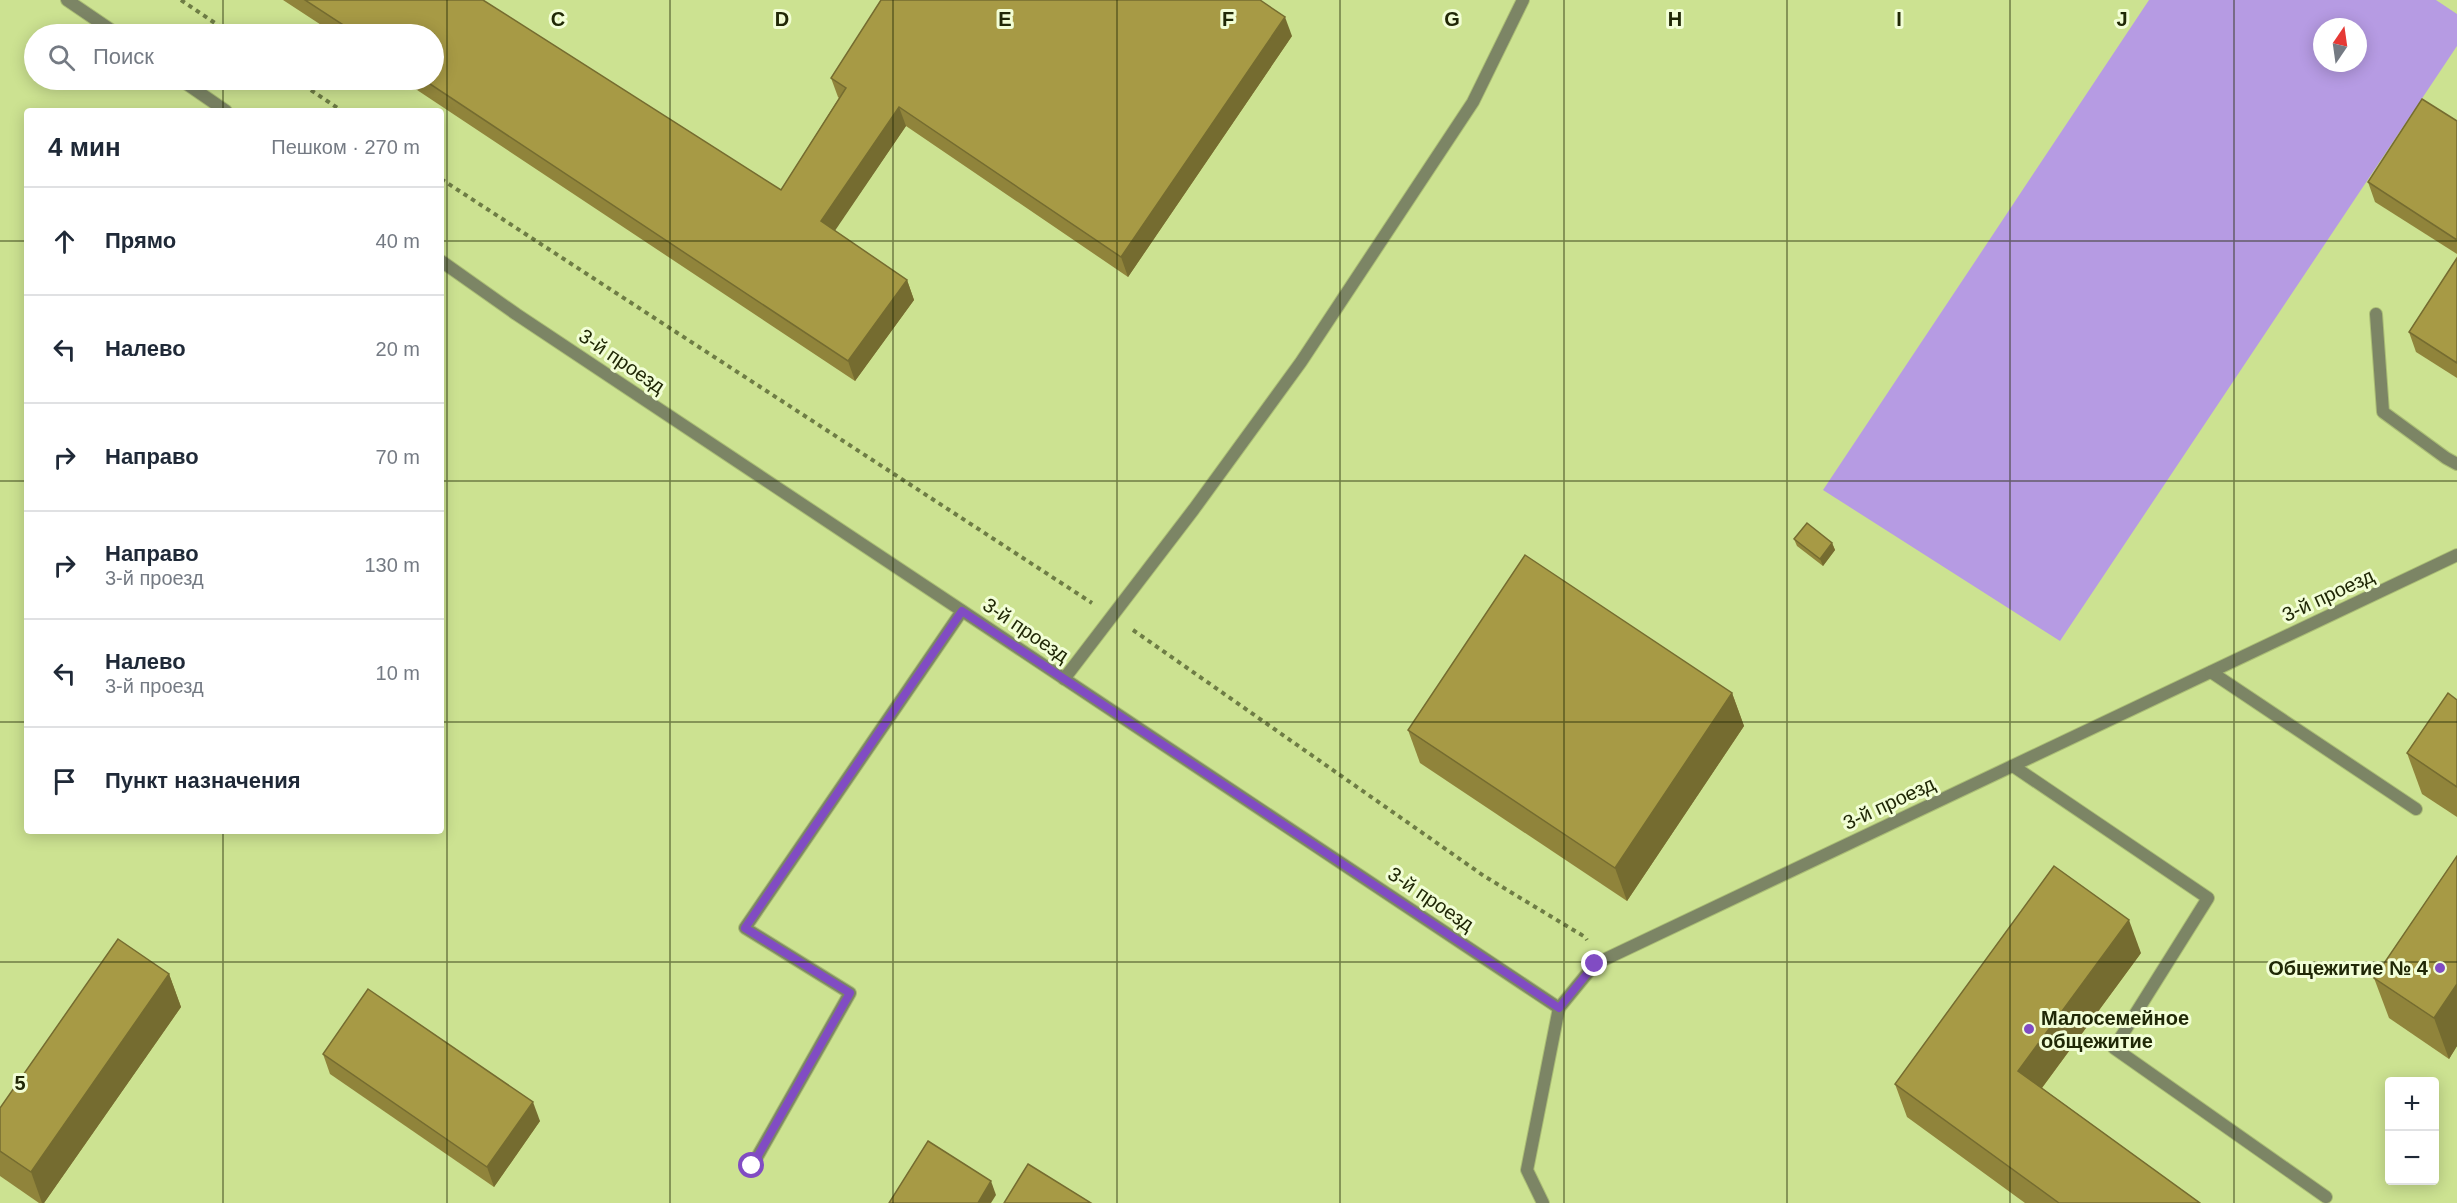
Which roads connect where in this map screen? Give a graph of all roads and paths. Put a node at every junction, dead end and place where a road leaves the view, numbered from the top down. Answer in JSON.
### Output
{"nodes":[{"id":1,"x":67,"y":0,"type":"edge"},
{"id":2,"x":181,"y":0,"type":"edge"},
{"id":3,"x":1523,"y":0,"type":"edge"},
{"id":4,"x":102,"y":24,"type":"edge"},
{"id":5,"x":216,"y":24,"type":"edge"},
{"id":6,"x":196,"y":90,"type":"edge"},
{"id":7,"x":311,"y":90,"type":"edge"},
{"id":8,"x":222,"y":108,"type":"edge"},
{"id":9,"x":338,"y":108,"type":"edge"},
{"id":10,"x":444,"y":181,"type":"edge"},
{"id":11,"x":444,"y":263,"type":"edge"},
{"id":12,"x":2376,"y":314,"type":"dead end"},
{"id":13,"x":2457,"y":464,"type":"edge"},
{"id":14,"x":2457,"y":555,"type":"edge"},
{"id":15,"x":962,"y":611,"type":"junction"},
{"id":16,"x":1112,"y":616,"type":"junction"},
{"id":17,"x":2211,"y":672,"type":"junction"},
{"id":18,"x":1064,"y":679,"type":"junction"},
{"id":19,"x":2013,"y":766,"type":"junction"},
{"id":20,"x":2416,"y":809,"type":"edge"},
{"id":21,"x":1595,"y":964,"type":"junction"},
{"id":22,"x":1559,"y":1008,"type":"junction"},
{"id":23,"x":752,"y":1166,"type":"dead end"},
{"id":24,"x":2326,"y":1197,"type":"dead end"},
{"id":25,"x":1544,"y":1203,"type":"edge"}],
"edges":[{"from":1,"to":4,"type":"street"},
{"from":2,"to":5,"type":"path"},
{"from":3,"to":16,"type":"street"},
{"from":6,"to":8,"type":"street"},
{"from":7,"to":9,"type":"path"},
{"from":10,"to":16,"type":"path"},
{"from":11,"to":15,"type":"street","name":"3-й проезд"},
{"from":12,"to":13,"type":"street"},
{"from":14,"to":17,"type":"street","name":"3-й проезд"},
{"from":15,"to":18,"type":"street","name":"3-й проезд"},
{"from":15,"to":23,"type":"street"},
{"from":16,"to":18,"type":"street"},
{"from":16,"to":21,"type":"path"},
{"from":17,"to":19,"type":"street","name":"3-й проезд"},
{"from":17,"to":20,"type":"street"},
{"from":18,"to":22,"type":"street","name":"3-й проезд"},
{"from":19,"to":21,"type":"street","name":"3-й проезд"},
{"from":19,"to":24,"type":"street"},
{"from":21,"to":22,"type":"street","name":"3-й проезд"},
{"from":22,"to":25,"type":"street"}]}
